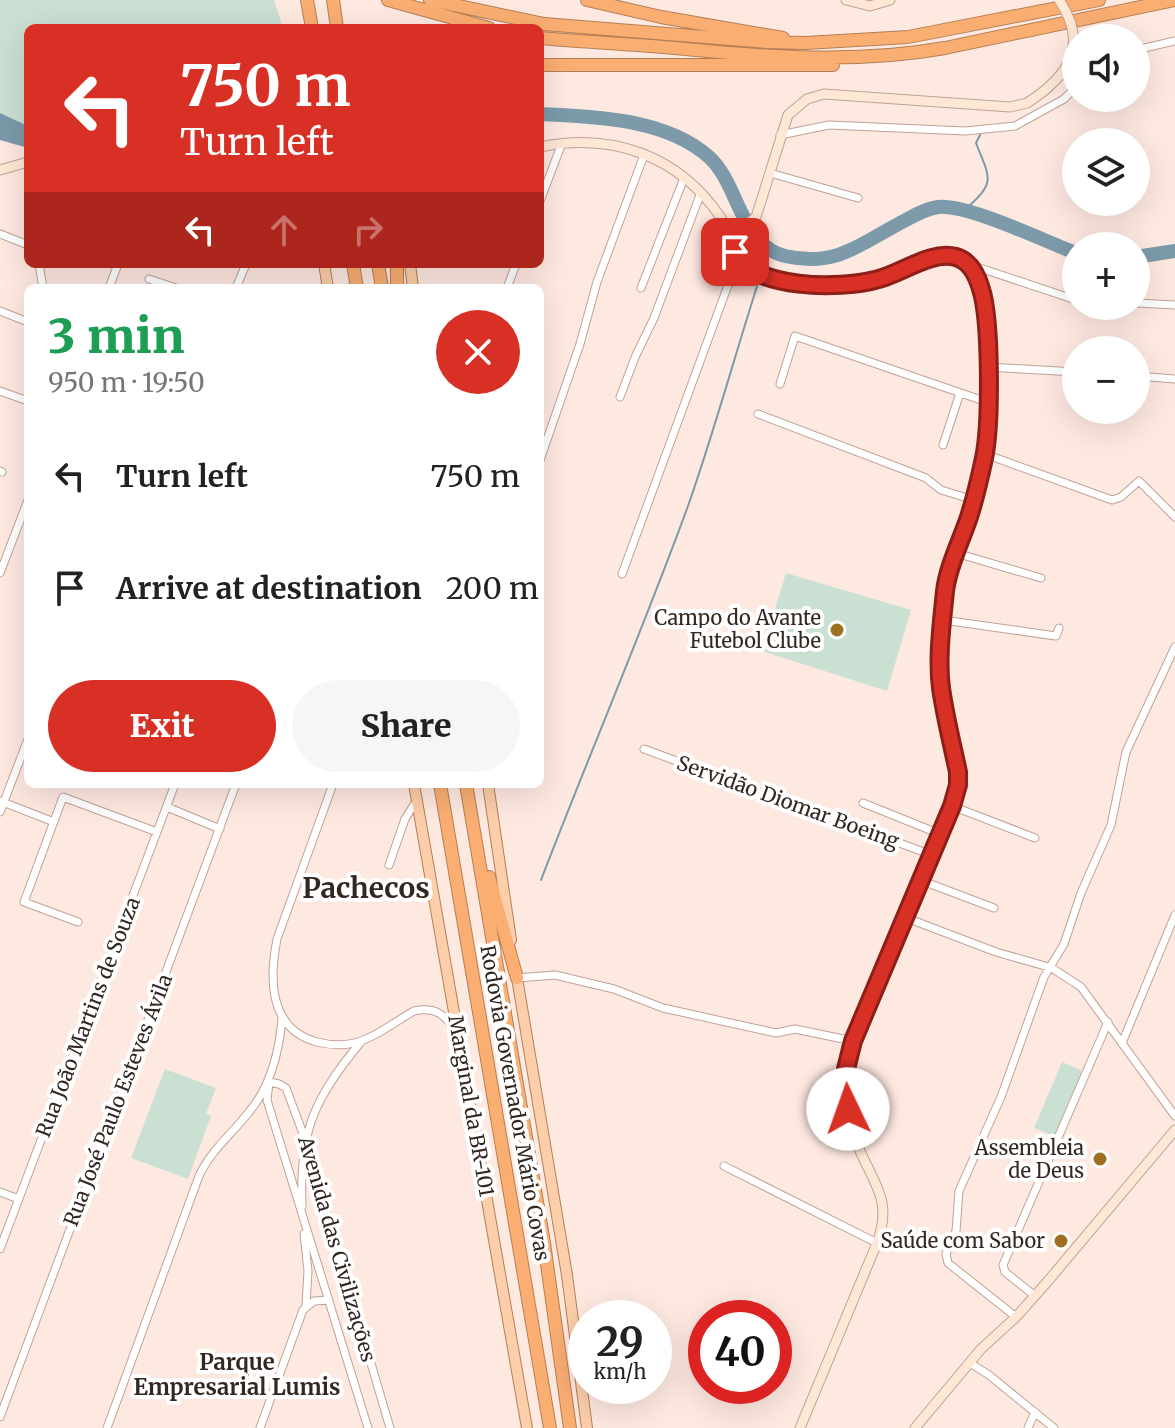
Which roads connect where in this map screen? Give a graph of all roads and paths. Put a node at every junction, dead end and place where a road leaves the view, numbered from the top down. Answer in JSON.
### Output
{"nodes":[{"id":1,"x":307,"y":0,"type":"edge"},
{"id":2,"x":333,"y":0,"type":"edge"},
{"id":3,"x":388,"y":0,"type":"edge"},
{"id":4,"x":430,"y":0,"type":"edge"},
{"id":5,"x":587,"y":0,"type":"edge"},
{"id":6,"x":846,"y":0,"type":"edge"},
{"id":7,"x":890,"y":0,"type":"edge"},
{"id":8,"x":1059,"y":0,"type":"edge"},
{"id":9,"x":1099,"y":0,"type":"edge"},
{"id":10,"x":1174,"y":0,"type":"edge"},
{"id":11,"x":311,"y":24,"type":"edge"},
{"id":12,"x":336,"y":24,"type":"edge"},
{"id":13,"x":475,"y":24,"type":"edge"},
{"id":14,"x":544,"y":38,"type":"edge"},
{"id":15,"x":1175,"y":41,"type":"edge"},
{"id":16,"x":793,"y":42,"type":"junction"},
{"id":17,"x":1150,"y":47,"type":"edge"},
{"id":18,"x":885,"y":55,"type":"junction"},
{"id":19,"x":544,"y":65,"type":"edge"},
{"id":20,"x":1062,"y":100,"type":"edge"},
{"id":21,"x":780,"y":135,"type":"junction"},
{"id":22,"x":562,"y":143,"type":"junction"},
{"id":23,"x":544,"y":146,"type":"edge"},
{"id":24,"x":644,"y":155,"type":"junction"},
{"id":25,"x":24,"y":163,"type":"edge"},
{"id":26,"x":0,"y":170,"type":"edge"},
{"id":27,"x":770,"y":173,"type":"junction"},
{"id":28,"x":684,"y":178,"type":"junction"},
{"id":29,"x":544,"y":190,"type":"edge"},
{"id":30,"x":700,"y":195,"type":"junction"},
{"id":31,"x":858,"y":198,"type":"dead end"},
{"id":32,"x":0,"y":234,"type":"edge"},
{"id":33,"x":735,"y":235,"type":"junction"},
{"id":34,"x":24,"y":243,"type":"edge"},
{"id":35,"x":738,"y":258,"type":"junction"},
{"id":36,"x":968,"y":264,"type":"junction"},
{"id":37,"x":149,"y":279,"type":"dead end"},
{"id":38,"x":164,"y":284,"type":"edge"},
{"id":39,"x":641,"y":288,"type":"dead end"},
{"id":40,"x":1062,"y":295,"type":"edge"},
{"id":41,"x":1150,"y":304,"type":"edge"},
{"id":42,"x":1175,"y":305,"type":"edge"},
{"id":43,"x":0,"y":311,"type":"edge"},
{"id":44,"x":24,"y":320,"type":"edge"},
{"id":45,"x":987,"y":367,"type":"junction"},
{"id":46,"x":1062,"y":371,"type":"edge"},
{"id":47,"x":1150,"y":377,"type":"edge"},
{"id":48,"x":1175,"y":379,"type":"edge"},
{"id":49,"x":780,"y":384,"type":"dead end"},
{"id":50,"x":0,"y":391,"type":"edge"},
{"id":51,"x":960,"y":393,"type":"junction"},
{"id":52,"x":620,"y":397,"type":"dead end"},
{"id":53,"x":24,"y":400,"type":"edge"},
{"id":54,"x":987,"y":402,"type":"junction"},
{"id":55,"x":758,"y":414,"type":"dead end"},
{"id":56,"x":943,"y":445,"type":"dead end"},
{"id":57,"x":544,"y":448,"type":"edge"},
{"id":58,"x":985,"y":454,"type":"junction"},
{"id":59,"x":974,"y":500,"type":"junction"},
{"id":60,"x":24,"y":510,"type":"edge"},
{"id":61,"x":1175,"y":517,"type":"edge"},
{"id":62,"x":956,"y":553,"type":"junction"},
{"id":63,"x":0,"y":573,"type":"edge"},
{"id":64,"x":622,"y":574,"type":"dead end"},
{"id":65,"x":1041,"y":578,"type":"dead end"},
{"id":66,"x":943,"y":620,"type":"junction"},
{"id":67,"x":1059,"y":628,"type":"dead end"},
{"id":68,"x":1175,"y":647,"type":"edge"},
{"id":69,"x":24,"y":749,"type":"edge"},
{"id":70,"x":644,"y":749,"type":"dead end"},
{"id":71,"x":172,"y":788,"type":"edge"},
{"id":72,"x":235,"y":788,"type":"edge"},
{"id":73,"x":332,"y":788,"type":"edge"},
{"id":74,"x":415,"y":788,"type":"edge"},
{"id":75,"x":441,"y":788,"type":"edge"},
{"id":76,"x":467,"y":788,"type":"edge"},
{"id":77,"x":489,"y":788,"type":"edge"},
{"id":78,"x":417,"y":800,"type":"junction"},
{"id":79,"x":2,"y":801,"type":"edge"},
{"id":80,"x":863,"y":803,"type":"dead end"},
{"id":81,"x":952,"y":806,"type":"junction"},
{"id":82,"x":167,"y":807,"type":"junction"},
{"id":83,"x":471,"y":811,"type":"junction"},
{"id":84,"x":0,"y":812,"type":"edge"},
{"id":85,"x":54,"y":822,"type":"junction"},
{"id":86,"x":220,"y":829,"type":"junction"},
{"id":87,"x":157,"y":832,"type":"junction"},
{"id":88,"x":940,"y":834,"type":"junction"},
{"id":89,"x":1035,"y":838,"type":"dead end"},
{"id":90,"x":932,"y":855,"type":"junction"},
{"id":91,"x":389,"y":865,"type":"dead end"},
{"id":92,"x":920,"y":880,"type":"junction"},
{"id":93,"x":994,"y":908,"type":"dead end"},
{"id":94,"x":1175,"y":915,"type":"edge"},
{"id":95,"x":904,"y":917,"type":"junction"},
{"id":96,"x":78,"y":922,"type":"dead end"},
{"id":97,"x":1052,"y":968,"type":"junction"},
{"id":98,"x":517,"y":978,"type":"junction"},
{"id":99,"x":282,"y":1019,"type":"junction"},
{"id":100,"x":1108,"y":1022,"type":"junction"},
{"id":101,"x":459,"y":1034,"type":"junction"},
{"id":102,"x":300,"y":1035,"type":"junction"},
{"id":103,"x":280,"y":1038,"type":"junction"},
{"id":104,"x":362,"y":1041,"type":"junction"},
{"id":105,"x":853,"y":1041,"type":"junction"},
{"id":106,"x":1122,"y":1043,"type":"junction"},
{"id":107,"x":336,"y":1045,"type":"junction"},
{"id":108,"x":347,"y":1059,"type":"junction"},
{"id":109,"x":269,"y":1082,"type":"junction"},
{"id":110,"x":1175,"y":1116,"type":"edge"},
{"id":111,"x":1175,"y":1130,"type":"edge"},
{"id":112,"x":305,"y":1139,"type":"junction"},
{"id":113,"x":284,"y":1157,"type":"junction"},
{"id":114,"x":303,"y":1157,"type":"junction"},
{"id":115,"x":724,"y":1166,"type":"dead end"},
{"id":116,"x":0,"y":1192,"type":"edge"},
{"id":117,"x":19,"y":1199,"type":"junction"},
{"id":118,"x":302,"y":1215,"type":"junction"},
{"id":119,"x":877,"y":1243,"type":"junction"},
{"id":120,"x":0,"y":1249,"type":"edge"},
{"id":121,"x":1035,"y":1296,"type":"junction"},
{"id":122,"x":329,"y":1300,"type":"junction"},
{"id":123,"x":306,"y":1305,"type":"junction"},
{"id":124,"x":1016,"y":1317,"type":"junction"},
{"id":125,"x":970,"y":1363,"type":"junction"},
{"id":126,"x":1035,"y":1412,"type":"junction"},
{"id":127,"x":0,"y":1417,"type":"edge"},
{"id":128,"x":107,"y":1428,"type":"edge"},
{"id":129,"x":260,"y":1428,"type":"edge"},
{"id":130,"x":368,"y":1428,"type":"edge"},
{"id":131,"x":390,"y":1428,"type":"edge"},
{"id":132,"x":527,"y":1428,"type":"edge"},
{"id":133,"x":550,"y":1428,"type":"edge"},
{"id":134,"x":570,"y":1428,"type":"edge"},
{"id":135,"x":587,"y":1428,"type":"edge"},
{"id":136,"x":800,"y":1428,"type":"edge"},
{"id":137,"x":915,"y":1428,"type":"edge"},
{"id":138,"x":1028,"y":1428,"type":"edge"},
{"id":139,"x":1054,"y":1428,"type":"edge"}],
"edges":[{"from":1,"to":11,"type":"highway"},
{"from":2,"to":12,"type":"highway"},
{"from":3,"to":13,"type":"highway"},
{"from":4,"to":16,"type":"highway"},
{"from":5,"to":16,"type":"highway"},
{"from":6,"to":7,"type":"street"},
{"from":8,"to":21,"type":"street","bridge":true},
{"from":9,"to":16,"type":"highway"},
{"from":10,"to":18,"type":"highway"},
{"from":14,"to":18,"type":"highway"},
{"from":15,"to":17,"type":"street"},
{"from":18,"to":19,"type":"highway"},
{"from":20,"to":21,"type":"street"},
{"from":21,"to":27,"type":"street"},
{"from":22,"to":23,"type":"street"},
{"from":22,"to":24,"type":"street"},
{"from":22,"to":29,"type":"street"},
{"from":24,"to":28,"type":"street"},
{"from":24,"to":57,"type":"street"},
{"from":25,"to":26,"type":"street"},
{"from":27,"to":31,"type":"street"},
{"from":27,"to":33,"type":"street"},
{"from":28,"to":30,"type":"street"},
{"from":28,"to":39,"type":"street"},
{"from":30,"to":33,"type":"street"},
{"from":30,"to":52,"type":"street"},
{"from":32,"to":34,"type":"street"},
{"from":33,"to":35,"type":"street"},
{"from":35,"to":36,"type":"street"},
{"from":35,"to":64,"type":"street"},
{"from":36,"to":40,"type":"street"},
{"from":36,"to":45,"type":"street"},
{"from":37,"to":38,"type":"street"},
{"from":41,"to":42,"type":"street"},
{"from":43,"to":44,"type":"street"},
{"from":45,"to":46,"type":"street"},
{"from":45,"to":54,"type":"street"},
{"from":47,"to":48,"type":"street"},
{"from":49,"to":51,"type":"street"},
{"from":50,"to":53,"type":"street"},
{"from":51,"to":54,"type":"street"},
{"from":51,"to":56,"type":"street"},
{"from":54,"to":58,"type":"street"},
{"from":55,"to":59,"type":"street"},
{"from":58,"to":59,"type":"street"},
{"from":58,"to":61,"type":"street"},
{"from":59,"to":62,"type":"street"},
{"from":60,"to":63,"type":"street"},
{"from":62,"to":65,"type":"street"},
{"from":62,"to":66,"type":"street"},
{"from":66,"to":67,"type":"street"},
{"from":66,"to":81,"type":"street"},
{"from":68,"to":97,"type":"street"},
{"from":69,"to":79,"type":"street"},
{"from":70,"to":90,"type":"street","name":"Servidão Diomar Boeing"},
{"from":71,"to":82,"type":"street","name":"Rua João Martins de Souza"},
{"from":72,"to":86,"type":"street","name":"Rua José Paulo Esteves Ávila"},
{"from":73,"to":99,"type":"street"},
{"from":74,"to":78,"type":"main road","name":"Marginal da BR-101"},
{"from":75,"to":133,"type":"highway","name":"Rodovia Governador Mário Covas"},
{"from":76,"to":83,"type":"highway","name":"Rodovia Governador Mário Covas"},
{"from":77,"to":98,"type":"main road"},
{"from":78,"to":91,"type":"street"},
{"from":78,"to":101,"type":"main road","name":"Marginal da BR-101"},
{"from":79,"to":84,"type":"street"},
{"from":79,"to":85,"type":"street"},
{"from":80,"to":88,"type":"street"},
{"from":81,"to":88,"type":"street"},
{"from":81,"to":89,"type":"street"},
{"from":82,"to":86,"type":"street"},
{"from":82,"to":87,"type":"street","name":"Rua João Martins de Souza"},
{"from":83,"to":98,"type":"highway"},
{"from":83,"to":134,"type":"highway","name":"Rodovia Governador Mário Covas"},
{"from":85,"to":87,"type":"street"},
{"from":85,"to":96,"type":"street"},
{"from":86,"to":127,"type":"street","name":"Rua José Paulo Esteves Ávila"},
{"from":87,"to":117,"type":"street","name":"Rua João Martins de Souza"},
{"from":88,"to":90,"type":"street"},
{"from":90,"to":92,"type":"street"},
{"from":92,"to":93,"type":"street"},
{"from":92,"to":95,"type":"street"},
{"from":94,"to":106,"type":"street"},
{"from":95,"to":97,"type":"street"},
{"from":95,"to":105,"type":"street"},
{"from":97,"to":100,"type":"street"},
{"from":97,"to":124,"type":"street"},
{"from":98,"to":105,"type":"street"},
{"from":98,"to":135,"type":"main road"},
{"from":99,"to":102,"type":"street"},
{"from":99,"to":103,"type":"street"},
{"from":100,"to":106,"type":"street"},
{"from":100,"to":121,"type":"street"},
{"from":101,"to":104,"type":"street"},
{"from":101,"to":132,"type":"main road","name":"Marginal da BR-101"},
{"from":102,"to":103,"type":"street"},
{"from":102,"to":107,"type":"street"},
{"from":103,"to":109,"type":"street"},
{"from":104,"to":107,"type":"street"},
{"from":104,"to":108,"type":"street"},
{"from":105,"to":119,"type":"street"},
{"from":106,"to":110,"type":"street"},
{"from":107,"to":108,"type":"street"},
{"from":108,"to":112,"type":"street"},
{"from":109,"to":112,"type":"street","name":"Avenida das Civilizações"},
{"from":109,"to":113,"type":"street"},
{"from":109,"to":128,"type":"street"},
{"from":111,"to":121,"type":"street"},
{"from":112,"to":114,"type":"street"},
{"from":112,"to":131,"type":"street","name":"Avenida das Civilizações"},
{"from":113,"to":114,"type":"street"},
{"from":113,"to":118,"type":"street"},
{"from":114,"to":118,"type":"street"},
{"from":115,"to":119,"type":"street"},
{"from":116,"to":117,"type":"street"},
{"from":117,"to":120,"type":"street","name":"Rua João Martins de Souza"},
{"from":118,"to":122,"type":"street"},
{"from":118,"to":123,"type":"street"},
{"from":119,"to":136,"type":"street"},
{"from":121,"to":124,"type":"street"},
{"from":122,"to":123,"type":"street"},
{"from":122,"to":130,"type":"street"},
{"from":123,"to":129,"type":"street"},
{"from":124,"to":125,"type":"street"},
{"from":125,"to":126,"type":"street"},
{"from":125,"to":137,"type":"street"},
{"from":126,"to":138,"type":"street"},
{"from":126,"to":139,"type":"street"}]}
